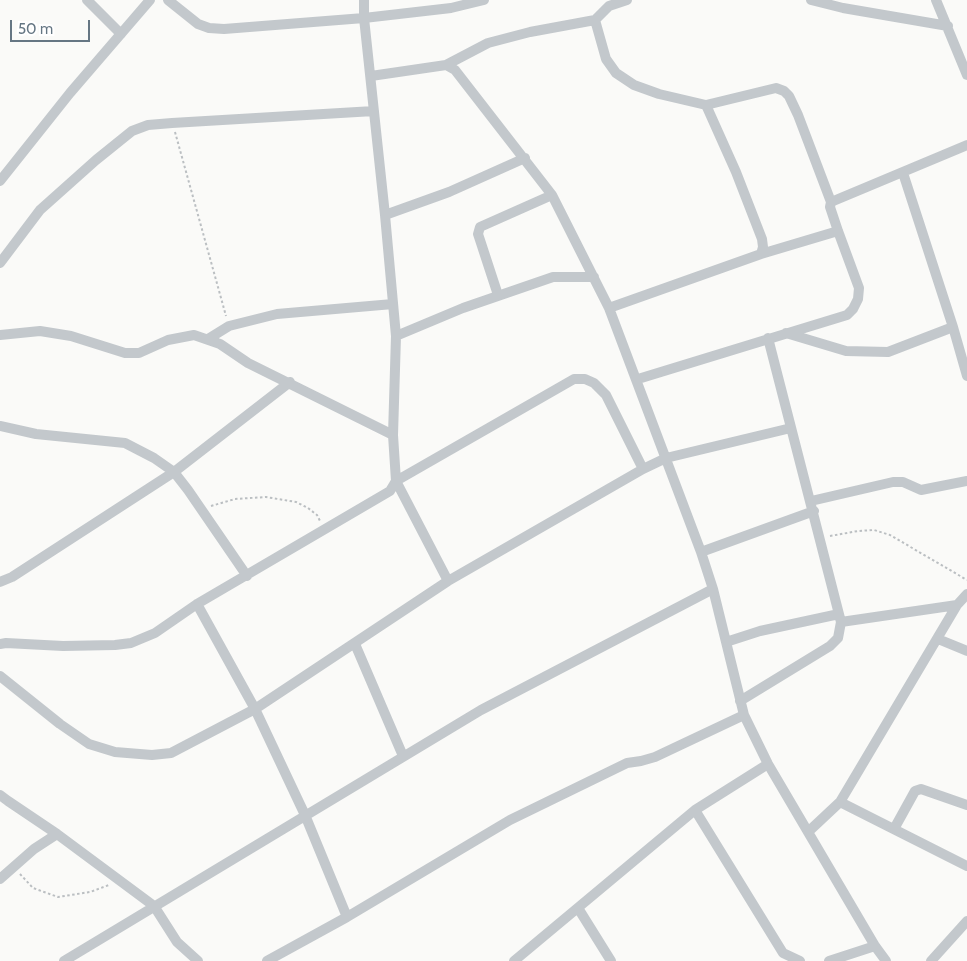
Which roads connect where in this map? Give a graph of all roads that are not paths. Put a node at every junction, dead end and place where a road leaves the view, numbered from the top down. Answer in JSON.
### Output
{"nodes":[{"id":1,"x":87,"y":0,"type":"edge"},
{"id":2,"x":150,"y":0,"type":"edge"},
{"id":3,"x":168,"y":0,"type":"edge"},
{"id":4,"x":364,"y":0,"type":"edge"},
{"id":5,"x":484,"y":0,"type":"edge"},
{"id":6,"x":627,"y":0,"type":"edge"},
{"id":7,"x":811,"y":0,"type":"edge"},
{"id":8,"x":936,"y":0,"type":"edge"},
{"id":9,"x":364,"y":18,"type":"junction"},
{"id":10,"x":595,"y":20,"type":"junction"},
{"id":11,"x":948,"y":26,"type":"junction"},
{"id":12,"x":121,"y":34,"type":"junction"},
{"id":13,"x":446,"y":65,"type":"junction"},
{"id":14,"x":967,"y":75,"type":"edge"},
{"id":15,"x":371,"y":76,"type":"junction"},
{"id":16,"x":706,"y":104,"type":"junction"},
{"id":17,"x":374,"y":111,"type":"junction"},
{"id":18,"x":967,"y":144,"type":"edge"},
{"id":19,"x":525,"y":158,"type":"junction"},
{"id":20,"x":903,"y":173,"type":"junction"},
{"id":21,"x":0,"y":181,"type":"edge"},
{"id":22,"x":552,"y":195,"type":"junction"},
{"id":23,"x":831,"y":202,"type":"junction"},
{"id":24,"x":385,"y":215,"type":"junction"},
{"id":25,"x":838,"y":231,"type":"junction"},
{"id":26,"x":761,"y":254,"type":"junction"},
{"id":27,"x":0,"y":264,"type":"edge"},
{"id":28,"x":594,"y":277,"type":"junction"},
{"id":29,"x":498,"y":296,"type":"junction"},
{"id":30,"x":393,"y":304,"type":"junction"},
{"id":31,"x":610,"y":308,"type":"junction"},
{"id":32,"x":953,"y":326,"type":"junction"},
{"id":33,"x":786,"y":333,"type":"junction"},
{"id":34,"x":0,"y":335,"type":"edge"},
{"id":35,"x":396,"y":336,"type":"junction"},
{"id":36,"x":768,"y":338,"type":"junction"},
{"id":37,"x":208,"y":339,"type":"junction"},
{"id":38,"x":967,"y":376,"type":"edge"},
{"id":39,"x":638,"y":379,"type":"junction"},
{"id":40,"x":290,"y":382,"type":"junction"},
{"id":41,"x":0,"y":426,"type":"edge"},
{"id":42,"x":791,"y":428,"type":"junction"},
{"id":43,"x":393,"y":435,"type":"junction"},
{"id":44,"x":666,"y":458,"type":"junction"},
{"id":45,"x":643,"y":469,"type":"junction"},
{"id":46,"x":174,"y":472,"type":"junction"},
{"id":47,"x":396,"y":481,"type":"junction"},
{"id":48,"x":967,"y":481,"type":"edge"},
{"id":49,"x":812,"y":506,"type":"junction"},
{"id":50,"x":701,"y":552,"type":"junction"},
{"id":51,"x":247,"y":576,"type":"junction"},
{"id":52,"x":448,"y":581,"type":"junction"},
{"id":53,"x":0,"y":582,"type":"edge"},
{"id":54,"x":713,"y":589,"type":"junction"},
{"id":55,"x":967,"y":594,"type":"edge"},
{"id":56,"x":197,"y":604,"type":"junction"},
{"id":57,"x":957,"y":605,"type":"junction"},
{"id":58,"x":840,"y":618,"type":"junction"},
{"id":59,"x":938,"y":639,"type":"junction"},
{"id":60,"x":726,"y":642,"type":"junction"},
{"id":61,"x":0,"y":644,"type":"edge"},
{"id":62,"x":355,"y":644,"type":"junction"},
{"id":63,"x":967,"y":651,"type":"edge"},
{"id":64,"x":0,"y":676,"type":"edge"},
{"id":65,"x":740,"y":701,"type":"junction"},
{"id":66,"x":255,"y":708,"type":"junction"},
{"id":67,"x":744,"y":715,"type":"junction"},
{"id":68,"x":403,"y":756,"type":"junction"},
{"id":69,"x":768,"y":764,"type":"junction"},
{"id":70,"x":0,"y":794,"type":"edge"},
{"id":71,"x":840,"y":802,"type":"junction"},
{"id":72,"x":967,"y":805,"type":"edge"},
{"id":73,"x":696,"y":810,"type":"junction"},
{"id":74,"x":305,"y":815,"type":"junction"},
{"id":75,"x":894,"y":829,"type":"junction"},
{"id":76,"x":808,"y":832,"type":"junction"},
{"id":77,"x":56,"y":834,"type":"junction"},
{"id":78,"x":967,"y":866,"type":"edge"},
{"id":79,"x":0,"y":879,"type":"edge"},
{"id":80,"x":154,"y":906,"type":"junction"},
{"id":81,"x":578,"y":908,"type":"junction"},
{"id":82,"x":347,"y":917,"type":"junction"},
{"id":83,"x":967,"y":921,"type":"edge"},
{"id":84,"x":875,"y":946,"type":"junction"},
{"id":85,"x":64,"y":961,"type":"edge"},
{"id":86,"x":198,"y":961,"type":"edge"},
{"id":87,"x":267,"y":961,"type":"edge"},
{"id":88,"x":514,"y":961,"type":"edge"},
{"id":89,"x":611,"y":961,"type":"edge"},
{"id":90,"x":800,"y":961,"type":"edge"},
{"id":91,"x":829,"y":961,"type":"edge"},
{"id":92,"x":886,"y":961,"type":"edge"},
{"id":93,"x":930,"y":961,"type":"edge"}],
"edges":[{"from":1,"to":12,"type":"street"},
{"from":2,"to":12,"type":"street"},
{"from":3,"to":9,"type":"street"},
{"from":4,"to":9,"type":"street"},
{"from":5,"to":9,"type":"street"},
{"from":6,"to":10,"type":"street"},
{"from":7,"to":11,"type":"street"},
{"from":8,"to":11,"type":"street"},
{"from":9,"to":15,"type":"street"},
{"from":10,"to":13,"type":"street"},
{"from":10,"to":16,"type":"street"},
{"from":11,"to":14,"type":"street"},
{"from":12,"to":21,"type":"street"},
{"from":13,"to":15,"type":"street"},
{"from":13,"to":19,"type":"street"},
{"from":15,"to":17,"type":"street"},
{"from":16,"to":23,"type":"street"},
{"from":16,"to":26,"type":"street"},
{"from":17,"to":24,"type":"street"},
{"from":17,"to":27,"type":"street"},
{"from":18,"to":20,"type":"street"},
{"from":19,"to":22,"type":"street"},
{"from":19,"to":24,"type":"street"},
{"from":20,"to":23,"type":"street"},
{"from":20,"to":32,"type":"street"},
{"from":22,"to":28,"type":"street"},
{"from":22,"to":29,"type":"street"},
{"from":23,"to":25,"type":"street"},
{"from":24,"to":30,"type":"street"},
{"from":25,"to":26,"type":"street"},
{"from":25,"to":33,"type":"street"},
{"from":26,"to":31,"type":"street"},
{"from":28,"to":29,"type":"street"},
{"from":28,"to":31,"type":"street"},
{"from":29,"to":35,"type":"street"},
{"from":30,"to":35,"type":"street"},
{"from":30,"to":37,"type":"street"},
{"from":31,"to":39,"type":"street"},
{"from":32,"to":33,"type":"street"},
{"from":32,"to":38,"type":"street"},
{"from":33,"to":36,"type":"street"},
{"from":34,"to":37,"type":"street"},
{"from":35,"to":43,"type":"street"},
{"from":36,"to":39,"type":"street"},
{"from":36,"to":42,"type":"street"},
{"from":37,"to":40,"type":"street"},
{"from":39,"to":44,"type":"street"},
{"from":40,"to":43,"type":"street"},
{"from":40,"to":46,"type":"street"},
{"from":41,"to":46,"type":"street"},
{"from":42,"to":44,"type":"street"},
{"from":42,"to":49,"type":"street"},
{"from":43,"to":47,"type":"street"},
{"from":44,"to":45,"type":"street"},
{"from":44,"to":50,"type":"street"},
{"from":45,"to":47,"type":"street"},
{"from":45,"to":52,"type":"street"},
{"from":46,"to":51,"type":"street"},
{"from":46,"to":53,"type":"street"},
{"from":47,"to":51,"type":"street"},
{"from":47,"to":52,"type":"street"},
{"from":48,"to":49,"type":"street"},
{"from":49,"to":50,"type":"street"},
{"from":49,"to":58,"type":"street"},
{"from":50,"to":54,"type":"street"},
{"from":51,"to":56,"type":"street"},
{"from":52,"to":62,"type":"street"},
{"from":54,"to":60,"type":"street"},
{"from":54,"to":68,"type":"street"},
{"from":55,"to":57,"type":"street"},
{"from":56,"to":61,"type":"street"},
{"from":56,"to":66,"type":"street"},
{"from":57,"to":58,"type":"street"},
{"from":57,"to":59,"type":"street"},
{"from":58,"to":60,"type":"street"},
{"from":58,"to":65,"type":"street"},
{"from":59,"to":63,"type":"street"},
{"from":59,"to":71,"type":"street"},
{"from":60,"to":65,"type":"street"},
{"from":62,"to":66,"type":"street"},
{"from":62,"to":68,"type":"street"},
{"from":64,"to":66,"type":"street"},
{"from":65,"to":67,"type":"street"},
{"from":66,"to":74,"type":"street"},
{"from":67,"to":69,"type":"street"},
{"from":67,"to":82,"type":"street"},
{"from":68,"to":74,"type":"street"},
{"from":69,"to":73,"type":"street"},
{"from":69,"to":76,"type":"street"},
{"from":70,"to":77,"type":"street"},
{"from":71,"to":75,"type":"street"},
{"from":71,"to":76,"type":"street"},
{"from":72,"to":75,"type":"street"},
{"from":73,"to":81,"type":"street"},
{"from":73,"to":90,"type":"street"},
{"from":74,"to":80,"type":"street"},
{"from":74,"to":82,"type":"street"},
{"from":75,"to":78,"type":"street"},
{"from":76,"to":84,"type":"street"},
{"from":77,"to":79,"type":"street"},
{"from":77,"to":80,"type":"street"},
{"from":80,"to":85,"type":"street"},
{"from":80,"to":86,"type":"street"},
{"from":81,"to":88,"type":"street"},
{"from":81,"to":89,"type":"street"},
{"from":82,"to":87,"type":"street"},
{"from":83,"to":93,"type":"street"},
{"from":84,"to":91,"type":"street"},
{"from":84,"to":92,"type":"street"}]}
